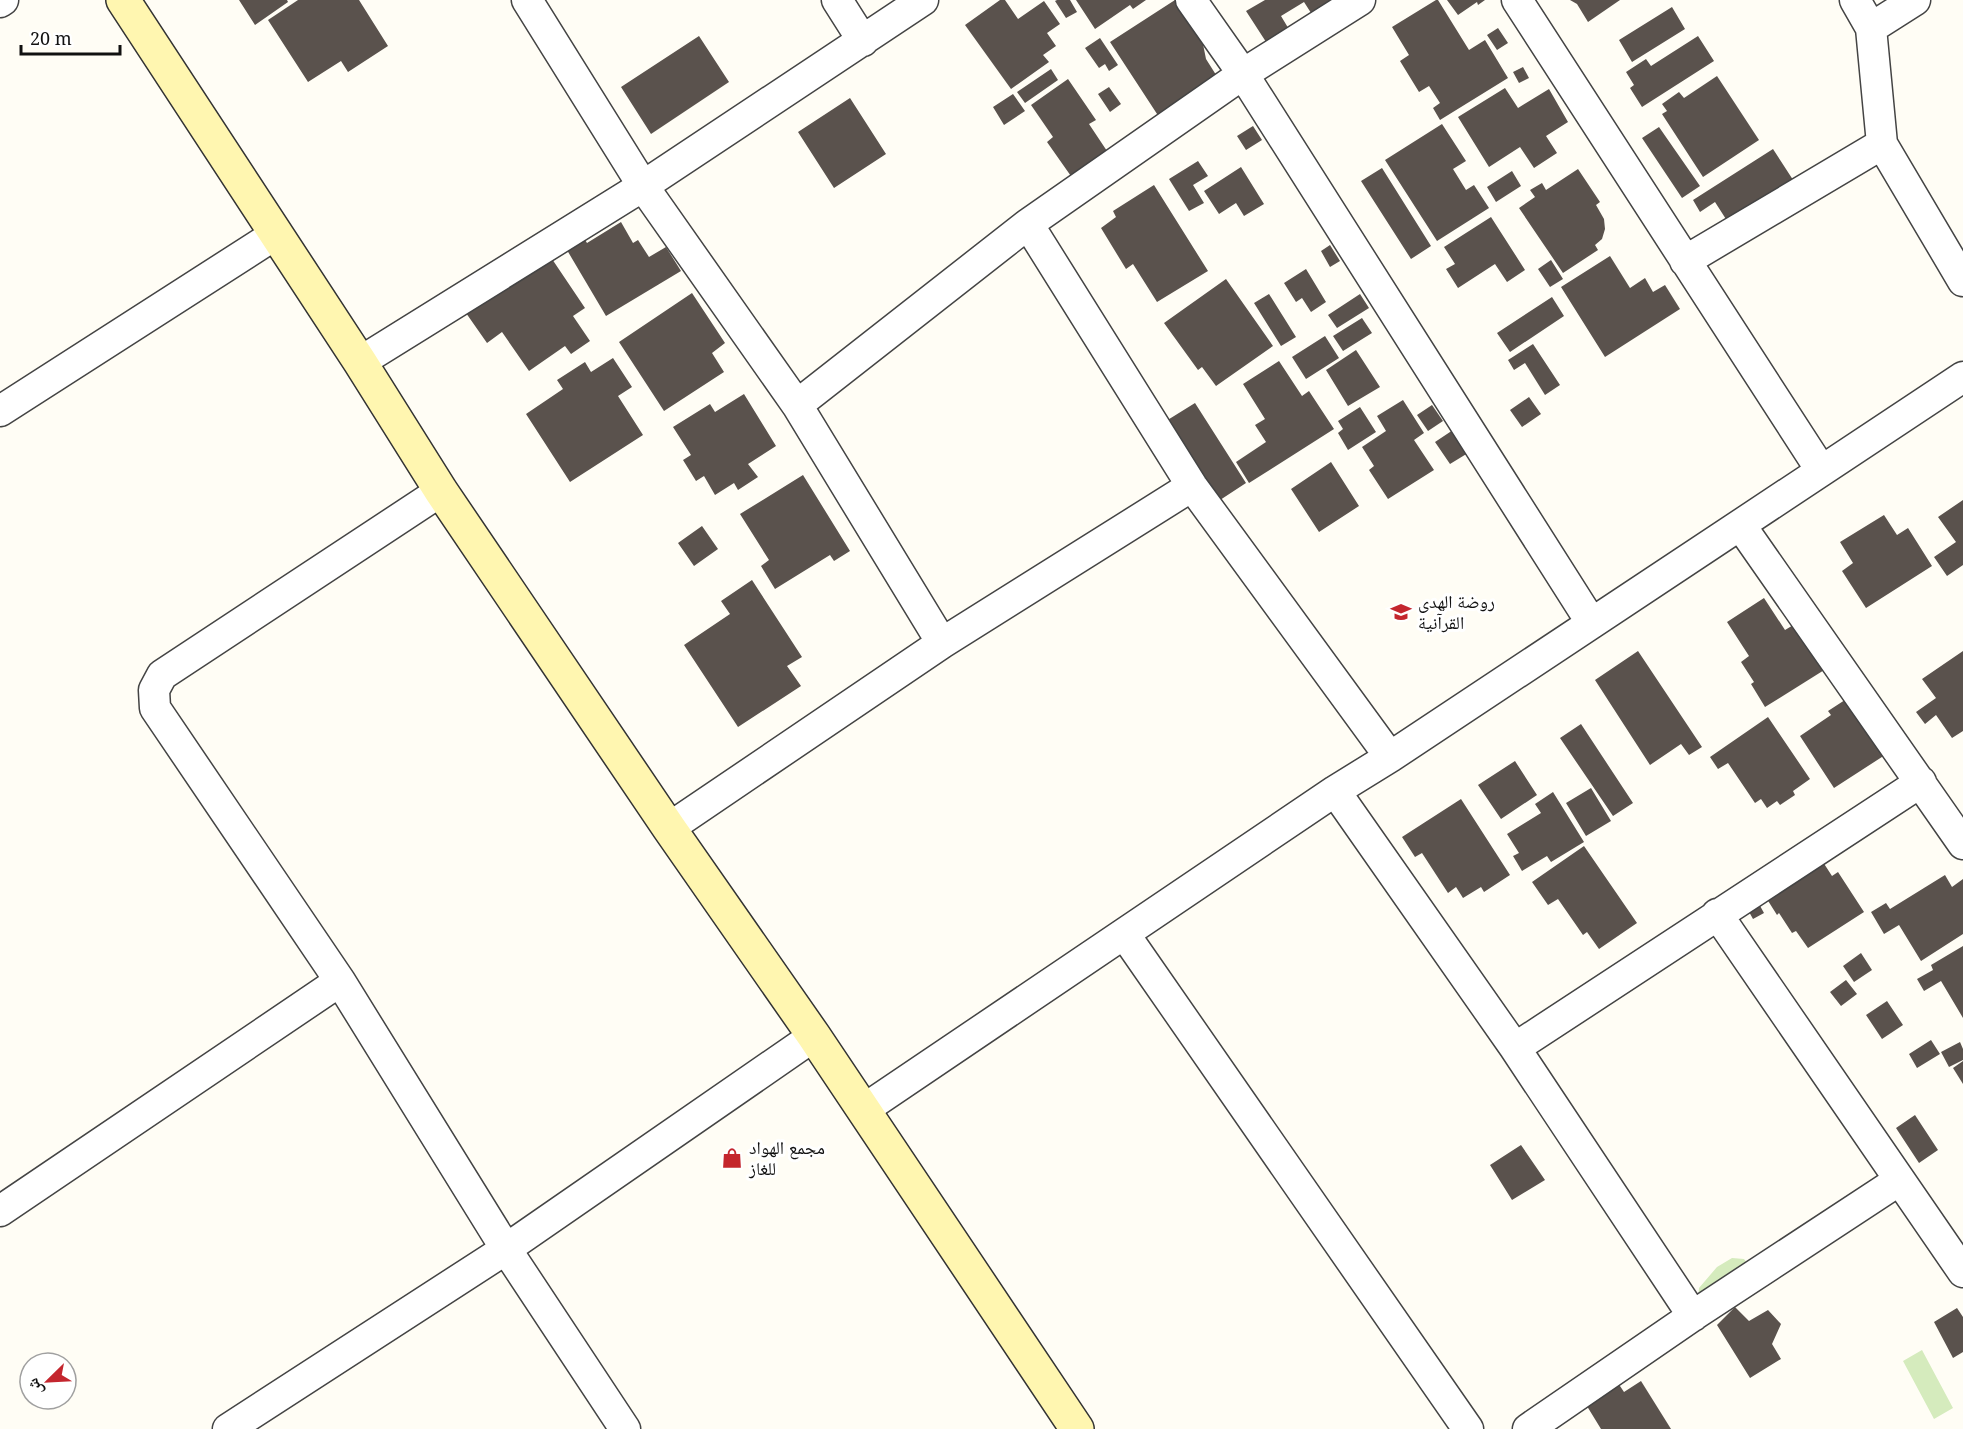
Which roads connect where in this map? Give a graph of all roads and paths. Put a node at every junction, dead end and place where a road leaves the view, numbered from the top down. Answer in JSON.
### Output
{"nodes":[{"id":1,"x":123,"y":0,"type":"edge"},
{"id":2,"x":837,"y":0,"type":"edge"},
{"id":3,"x":922,"y":0,"type":"edge"},
{"id":4,"x":1191,"y":0,"type":"edge"},
{"id":5,"x":1360,"y":0,"type":"edge"},
{"id":6,"x":1517,"y":0,"type":"edge"},
{"id":7,"x":1855,"y":0,"type":"edge"},
{"id":8,"x":1915,"y":0,"type":"edge"},
{"id":9,"x":539,"y":5,"type":"edge"},
{"id":10,"x":1871,"y":28,"type":"junction"},
{"id":11,"x":863,"y":41,"type":"junction"},
{"id":12,"x":1243,"y":74,"type":"junction"},
{"id":13,"x":1882,"y":144,"type":"junction"},
{"id":14,"x":643,"y":186,"type":"junction"},
{"id":15,"x":1028,"y":224,"type":"junction"},
{"id":16,"x":276,"y":234,"type":"junction"},
{"id":17,"x":1685,"y":261,"type":"junction"},
{"id":18,"x":1963,"y":282,"type":"edge"},
{"id":19,"x":360,"y":362,"type":"junction"},
{"id":20,"x":1963,"y":377,"type":"edge"},
{"id":21,"x":797,"y":405,"type":"junction"},
{"id":22,"x":0,"y":411,"type":"edge"},
{"id":23,"x":1821,"y":470,"type":"junction"},
{"id":24,"x":1192,"y":486,"type":"junction"},
{"id":25,"x":441,"y":491,"type":"junction"},
{"id":26,"x":1741,"y":526,"type":"junction"},
{"id":27,"x":1592,"y":622,"type":"junction"},
{"id":28,"x":942,"y":643,"type":"junction"},
{"id":29,"x":1390,"y":757,"type":"junction"},
{"id":30,"x":1921,"y":782,"type":"junction"},
{"id":31,"x":1335,"y":791,"type":"junction"},
{"id":32,"x":669,"y":828,"type":"junction"},
{"id":33,"x":1961,"y":837,"type":"edge"},
{"id":34,"x":1717,"y":914,"type":"junction"},
{"id":35,"x":1125,"y":935,"type":"junction"},
{"id":36,"x":340,"y":981,"type":"junction"},
{"id":37,"x":814,"y":1036,"type":"junction"},
{"id":38,"x":1515,"y":1048,"type":"junction"},
{"id":39,"x":863,"y":1110,"type":"junction"},
{"id":40,"x":1898,"y":1179,"type":"junction"},
{"id":41,"x":0,"y":1211,"type":"edge"},
{"id":42,"x":506,"y":1249,"type":"junction"},
{"id":43,"x":1963,"y":1272,"type":"edge"},
{"id":44,"x":1693,"y":1316,"type":"junction"},
{"id":45,"x":1066,"y":1425,"type":"edge"},
{"id":46,"x":230,"y":1428,"type":"edge"},
{"id":47,"x":626,"y":1429,"type":"edge"},
{"id":48,"x":1468,"y":1429,"type":"edge"},
{"id":49,"x":1528,"y":1429,"type":"edge"}],
"edges":[{"from":1,"to":16,"type":"street"},
{"from":2,"to":11,"type":"street"},
{"from":3,"to":11,"type":"street"},
{"from":4,"to":12,"type":"street"},
{"from":5,"to":12,"type":"street"},
{"from":6,"to":17,"type":"street"},
{"from":7,"to":10,"type":"street"},
{"from":8,"to":10,"type":"street"},
{"from":9,"to":14,"type":"street"},
{"from":10,"to":13,"type":"street"},
{"from":11,"to":14,"type":"street"},
{"from":12,"to":15,"type":"street"},
{"from":12,"to":27,"type":"street"},
{"from":13,"to":17,"type":"street"},
{"from":13,"to":18,"type":"street"},
{"from":14,"to":19,"type":"street"},
{"from":14,"to":21,"type":"street"},
{"from":15,"to":21,"type":"street"},
{"from":15,"to":24,"type":"street"},
{"from":16,"to":19,"type":"street"},
{"from":16,"to":22,"type":"street"},
{"from":17,"to":23,"type":"street"},
{"from":19,"to":25,"type":"street"},
{"from":20,"to":23,"type":"street"},
{"from":21,"to":28,"type":"street"},
{"from":23,"to":26,"type":"street"},
{"from":24,"to":28,"type":"street"},
{"from":24,"to":29,"type":"street"},
{"from":25,"to":32,"type":"street"},
{"from":25,"to":36,"type":"street"},
{"from":26,"to":27,"type":"street"},
{"from":26,"to":30,"type":"street"},
{"from":27,"to":29,"type":"street"},
{"from":28,"to":32,"type":"street"},
{"from":29,"to":31,"type":"street"},
{"from":30,"to":33,"type":"street"},
{"from":30,"to":34,"type":"street"},
{"from":31,"to":35,"type":"street"},
{"from":31,"to":38,"type":"street"},
{"from":32,"to":37,"type":"street"},
{"from":34,"to":38,"type":"street"},
{"from":34,"to":40,"type":"street"},
{"from":35,"to":39,"type":"street"},
{"from":35,"to":48,"type":"street"},
{"from":36,"to":41,"type":"street"},
{"from":36,"to":42,"type":"street"},
{"from":37,"to":39,"type":"street"},
{"from":37,"to":42,"type":"street"},
{"from":38,"to":44,"type":"street"},
{"from":39,"to":45,"type":"street"},
{"from":40,"to":43,"type":"street"},
{"from":40,"to":44,"type":"street"},
{"from":42,"to":46,"type":"street"},
{"from":42,"to":47,"type":"street"},
{"from":44,"to":49,"type":"street"}]}
